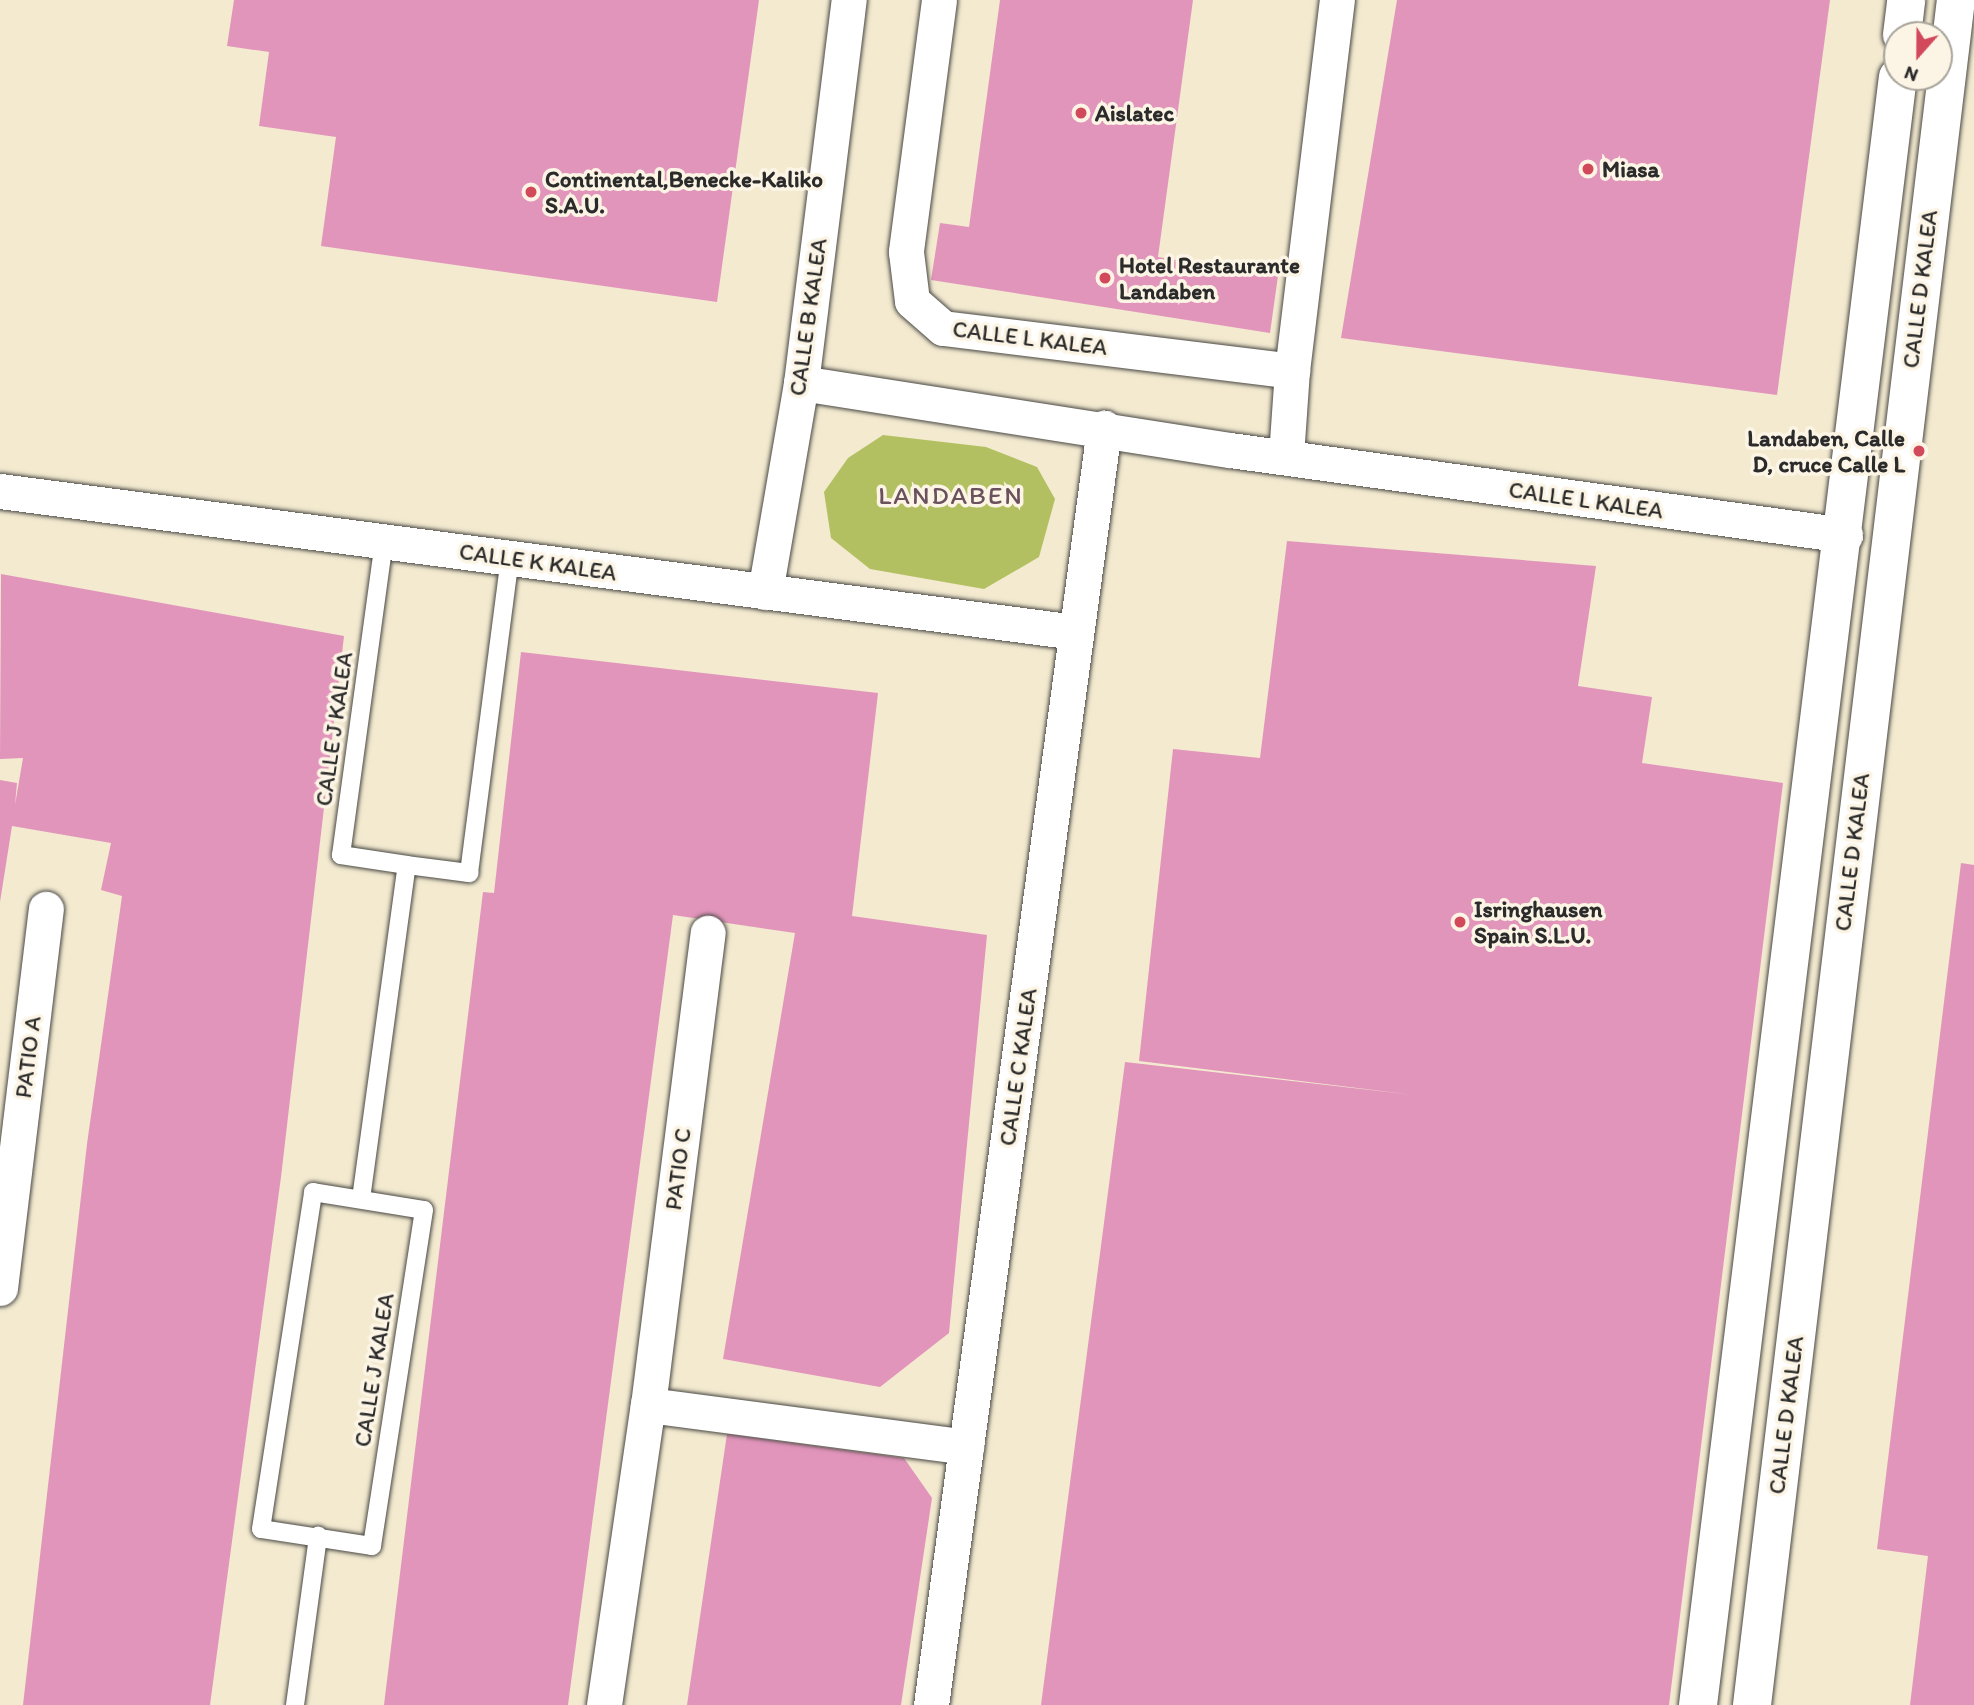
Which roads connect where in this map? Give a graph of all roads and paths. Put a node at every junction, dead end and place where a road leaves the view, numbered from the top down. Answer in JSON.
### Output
{"nodes":[{"id":1,"x":849,"y":0,"type":"edge"},
{"id":2,"x":939,"y":0,"type":"edge"},
{"id":3,"x":1337,"y":0,"type":"edge"},
{"id":4,"x":1906,"y":0,"type":"edge"},
{"id":5,"x":1956,"y":0,"type":"edge"},
{"id":6,"x":1904,"y":21,"type":"edge"},
{"id":7,"x":1896,"y":91,"type":"edge"},
{"id":8,"x":1915,"y":332,"type":"junction"},
{"id":9,"x":1292,"y":371,"type":"junction"},
{"id":10,"x":801,"y":383,"type":"junction"},
{"id":11,"x":1104,"y":428,"type":"junction"},
{"id":12,"x":1286,"y":456,"type":"junction"},
{"id":13,"x":0,"y":491,"type":"edge"},
{"id":14,"x":1845,"y":535,"type":"junction"},
{"id":15,"x":384,"y":542,"type":"junction"},
{"id":16,"x":510,"y":559,"type":"junction"},
{"id":17,"x":765,"y":592,"type":"junction"},
{"id":18,"x":1076,"y":632,"type":"junction"},
{"id":19,"x":1866,"y":739,"type":"junction"},
{"id":20,"x":407,"y":865,"type":"junction"},
{"id":21,"x":46,"y":909,"type":"dead end"},
{"id":22,"x":708,"y":933,"type":"dead end"},
{"id":23,"x":361,"y":1199,"type":"junction"},
{"id":24,"x":0,"y":1288,"type":"edge"},
{"id":25,"x":648,"y":1405,"type":"junction"},
{"id":26,"x":966,"y":1447,"type":"junction"},
{"id":27,"x":318,"y":1536,"type":"junction"},
{"id":28,"x":295,"y":1705,"type":"edge"},
{"id":29,"x":604,"y":1705,"type":"edge"},
{"id":30,"x":931,"y":1705,"type":"edge"},
{"id":31,"x":1698,"y":1705,"type":"edge"},
{"id":32,"x":1752,"y":1705,"type":"edge"}],
"edges":[{"from":1,"to":10,"type":"street","name":"CALLE B KALEA"},
{"from":2,"to":9,"type":"street","name":"CALLE L KALEA"},
{"from":3,"to":9,"type":"street"},
{"from":4,"to":6,"type":"street"},
{"from":5,"to":8,"type":"street","name":"CALLE D KALEA"},
{"from":7,"to":14,"type":"street","name":"CALLE D KALEA"},
{"from":8,"to":14,"type":"street"},
{"from":8,"to":19,"type":"street","name":"CALLE D KALEA"},
{"from":9,"to":12,"type":"street"},
{"from":10,"to":11,"type":"street","name":"CALLE L KALEA"},
{"from":10,"to":17,"type":"street","name":"CALLE B KALEA"},
{"from":11,"to":12,"type":"street","name":"CALLE L KALEA"},
{"from":11,"to":18,"type":"street","name":"CALLE C KALEA"},
{"from":12,"to":14,"type":"street","name":"CALLE L KALEA"},
{"from":13,"to":15,"type":"street","name":"CALLE K KALEA"},
{"from":14,"to":19,"type":"street"},
{"from":14,"to":31,"type":"street","name":"CALLE D KALEA"},
{"from":15,"to":16,"type":"street","name":"CALLE K KALEA"},
{"from":15,"to":20,"type":"lane","name":"CALLE J KALEA"},
{"from":16,"to":17,"type":"street","name":"CALLE K KALEA"},
{"from":16,"to":20,"type":"lane","name":"CALLE J KALEA"},
{"from":17,"to":18,"type":"street","name":"CALLE K KALEA"},
{"from":18,"to":26,"type":"street","name":"CALLE C KALEA"},
{"from":19,"to":32,"type":"street","name":"CALLE D KALEA"},
{"from":20,"to":23,"type":"lane"},
{"from":21,"to":24,"type":"street","name":"PATIO A"},
{"from":22,"to":25,"type":"street","name":"PATIO C"},
{"from":23,"to":27,"type":"lane","name":"CALLE J KALEA"},
{"from":23,"to":27,"type":"lane","name":"CALLE J KALEA"},
{"from":25,"to":26,"type":"street"},
{"from":25,"to":29,"type":"street","name":"PATIO C"},
{"from":26,"to":30,"type":"street","name":"CALLE C KALEA"},
{"from":27,"to":28,"type":"lane"}]}
